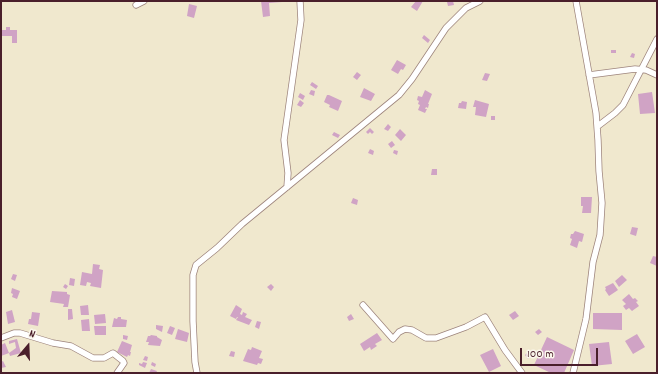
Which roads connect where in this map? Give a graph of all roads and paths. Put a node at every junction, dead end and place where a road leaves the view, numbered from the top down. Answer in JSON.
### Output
{"nodes":[{"id":1,"x":144,"y":1,"type":"edge"},
{"id":2,"x":300,"y":1,"type":"edge"},
{"id":3,"x":480,"y":1,"type":"edge"},
{"id":4,"x":576,"y":1,"type":"edge"},
{"id":5,"x":136,"y":5,"type":"dead end"},
{"id":6,"x":657,"y":39,"type":"edge"},
{"id":7,"x":641,"y":69,"type":"junction"},
{"id":8,"x":589,"y":75,"type":"junction"},
{"id":9,"x":657,"y":75,"type":"edge"},
{"id":10,"x":598,"y":126,"type":"junction"},
{"id":11,"x":287,"y":187,"type":"junction"},
{"id":12,"x":363,"y":305,"type":"dead end"},
{"id":13,"x":1,"y":338,"type":"edge"},
{"id":14,"x":117,"y":373,"type":"edge"},
{"id":15,"x":197,"y":373,"type":"edge"},
{"id":16,"x":522,"y":373,"type":"edge"},
{"id":17,"x":573,"y":373,"type":"edge"}],
"edges":[{"from":1,"to":5,"type":"street"},
{"from":2,"to":11,"type":"street"},
{"from":3,"to":11,"type":"street"},
{"from":4,"to":8,"type":"street"},
{"from":6,"to":7,"type":"street"},
{"from":7,"to":8,"type":"street"},
{"from":7,"to":9,"type":"street"},
{"from":7,"to":10,"type":"street"},
{"from":8,"to":10,"type":"street"},
{"from":10,"to":17,"type":"street"},
{"from":11,"to":15,"type":"street"},
{"from":12,"to":16,"type":"street"},
{"from":13,"to":14,"type":"street"}]}
